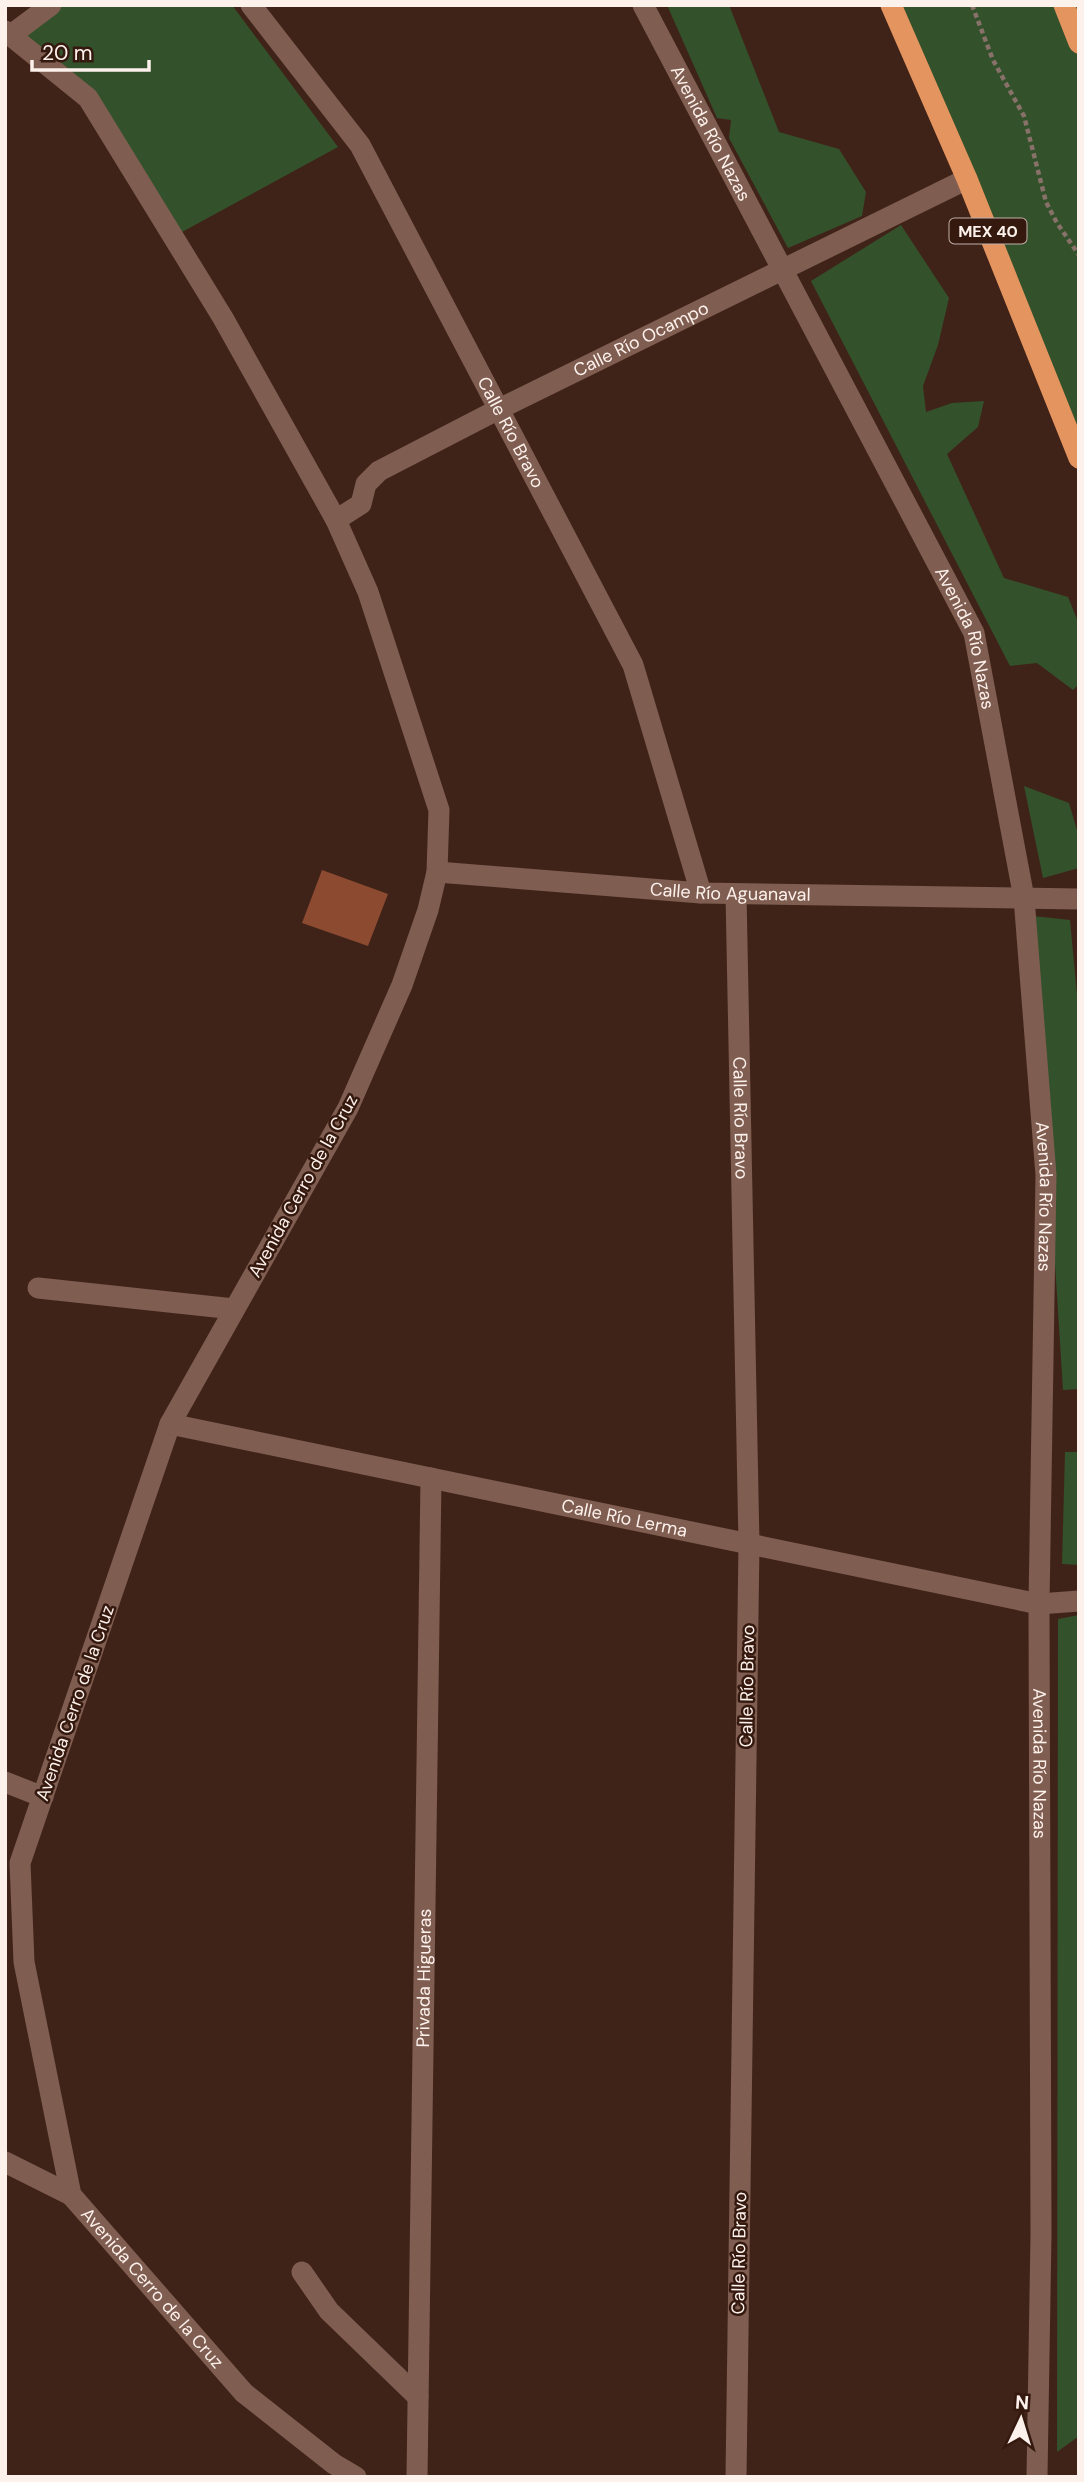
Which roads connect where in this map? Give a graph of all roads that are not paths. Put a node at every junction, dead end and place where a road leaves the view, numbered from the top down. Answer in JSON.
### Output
{"nodes":[{"id":1,"x":51,"y":5,"type":"edge"},
{"id":2,"x":251,"y":5,"type":"edge"},
{"id":3,"x":642,"y":5,"type":"edge"},
{"id":4,"x":891,"y":5,"type":"edge"},
{"id":5,"x":1064,"y":5,"type":"edge"},
{"id":6,"x":8,"y":33,"type":"edge"},
{"id":7,"x":1079,"y":43,"type":"edge"},
{"id":8,"x":967,"y":179,"type":"junction"},
{"id":9,"x":782,"y":270,"type":"junction"},
{"id":10,"x":499,"y":409,"type":"junction"},
{"id":11,"x":1079,"y":458,"type":"edge"},
{"id":12,"x":337,"y":520,"type":"junction"},
{"id":13,"x":438,"y":872,"type":"junction"},
{"id":14,"x":701,"y":893,"type":"junction"},
{"id":15,"x":736,"y":894,"type":"junction"},
{"id":16,"x":1024,"y":898,"type":"junction"},
{"id":17,"x":1079,"y":898,"type":"edge"},
{"id":18,"x":38,"y":1288,"type":"dead end"},
{"id":19,"x":234,"y":1309,"type":"junction"},
{"id":20,"x":170,"y":1424,"type":"junction"},
{"id":21,"x":431,"y":1478,"type":"junction"},
{"id":22,"x":749,"y":1544,"type":"junction"},
{"id":23,"x":1079,"y":1601,"type":"edge"},
{"id":24,"x":1039,"y":1604,"type":"junction"},
{"id":25,"x":5,"y":1782,"type":"edge"},
{"id":26,"x":43,"y":1797,"type":"junction"},
{"id":27,"x":5,"y":2162,"type":"edge"},
{"id":28,"x":71,"y":2196,"type":"junction"},
{"id":29,"x":302,"y":2273,"type":"dead end"},
{"id":30,"x":418,"y":2397,"type":"junction"},
{"id":31,"x":356,"y":2477,"type":"edge"},
{"id":32,"x":417,"y":2477,"type":"edge"},
{"id":33,"x":736,"y":2477,"type":"edge"},
{"id":34,"x":1037,"y":2477,"type":"edge"}],
"edges":[{"from":1,"to":6,"type":"street"},
{"from":2,"to":10,"type":"street","name":"Calle Río Bravo"},
{"from":3,"to":9,"type":"street","name":"Avenida Río Nazas"},
{"from":4,"to":8,"type":"highway","number":"MEX 40"},
{"from":5,"to":7,"type":"highway"},
{"from":6,"to":12,"type":"street"},
{"from":8,"to":9,"type":"street","name":"Calle Río Ocampo"},
{"from":8,"to":11,"type":"highway","number":"MEX 40"},
{"from":9,"to":10,"type":"street","name":"Calle Río Ocampo"},
{"from":9,"to":16,"type":"street","name":"Avenida Río Nazas"},
{"from":10,"to":12,"type":"street","name":"Calle Río Ocampo"},
{"from":10,"to":14,"type":"street","name":"Calle Río Bravo"},
{"from":12,"to":13,"type":"street","name":"Avenida Cerro de la Cruz"},
{"from":13,"to":14,"type":"street","name":"Calle Río Aguanaval"},
{"from":13,"to":19,"type":"street","name":"Avenida Cerro de la Cruz"},
{"from":14,"to":15,"type":"street","name":"Calle Río Aguanaval"},
{"from":15,"to":16,"type":"street","name":"Calle Río Aguanaval"},
{"from":15,"to":22,"type":"street","name":"Calle Río Bravo"},
{"from":16,"to":17,"type":"street","name":"Calle Río Aguanaval"},
{"from":16,"to":24,"type":"street","name":"Avenida Río Nazas"},
{"from":18,"to":19,"type":"street"},
{"from":19,"to":20,"type":"street","name":"Avenida Cerro de la Cruz"},
{"from":20,"to":21,"type":"street","name":"Calle Río Lerma"},
{"from":20,"to":26,"type":"street","name":"Avenida Cerro de la Cruz"},
{"from":21,"to":22,"type":"street","name":"Calle Río Lerma"},
{"from":21,"to":30,"type":"street","name":"Privada Higueras"},
{"from":22,"to":24,"type":"street","name":"Calle Río Lerma"},
{"from":22,"to":33,"type":"street","name":"Calle Río Bravo"},
{"from":23,"to":24,"type":"street","name":"Calle Río Lerma"},
{"from":24,"to":34,"type":"street","name":"Avenida Río Nazas"},
{"from":25,"to":26,"type":"street"},
{"from":26,"to":28,"type":"street","name":"Avenida Cerro de la Cruz"},
{"from":27,"to":28,"type":"street"},
{"from":28,"to":31,"type":"street","name":"Avenida Cerro de la Cruz"},
{"from":29,"to":30,"type":"street"},
{"from":30,"to":32,"type":"street","name":"Privada Higueras"}]}
